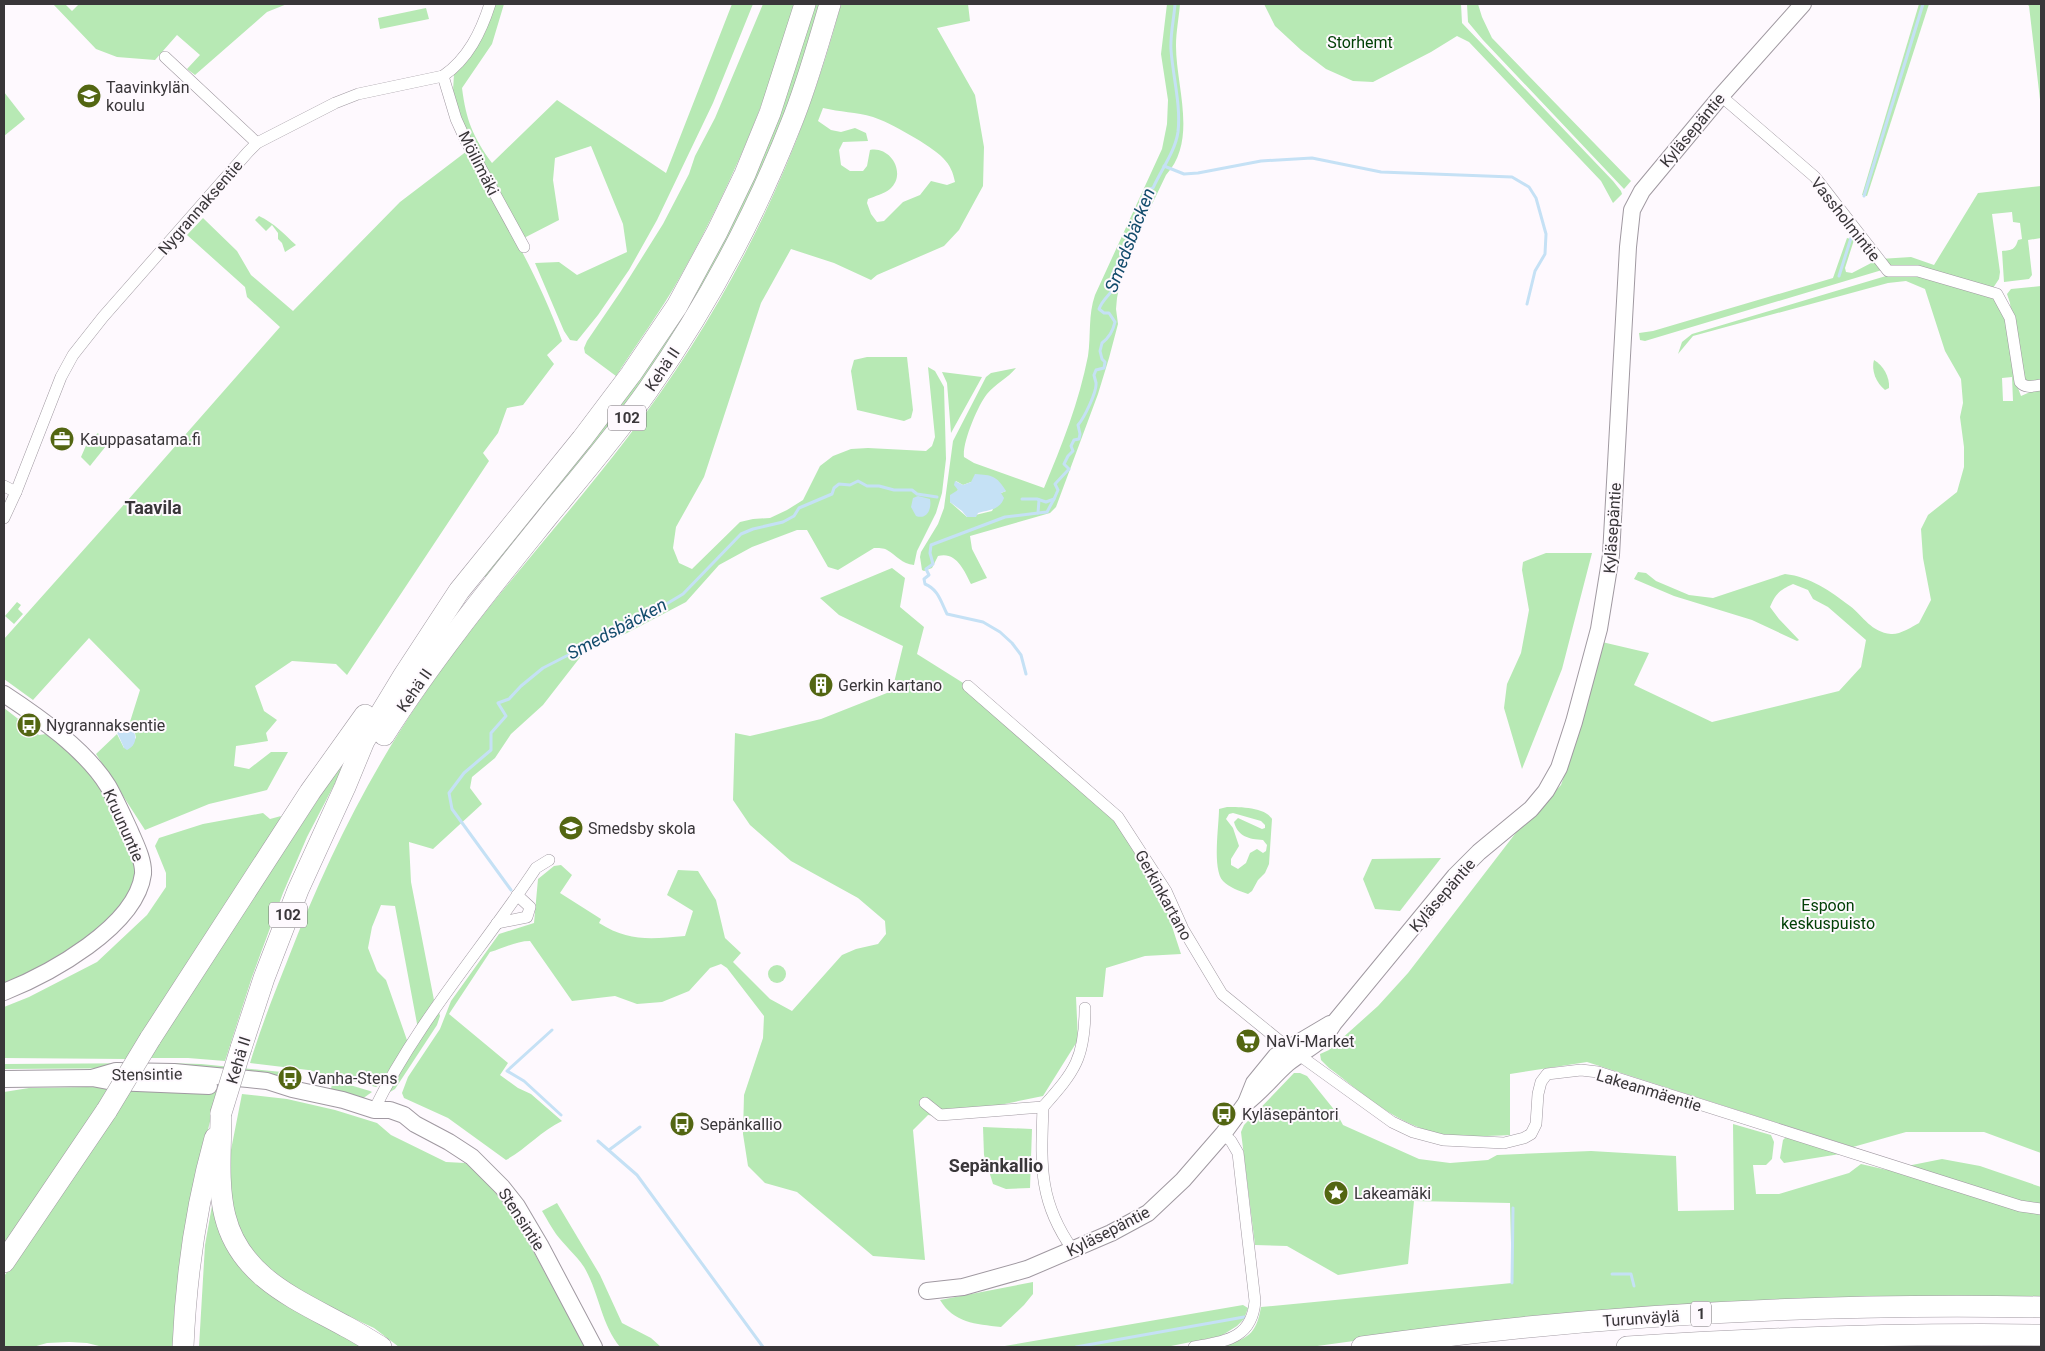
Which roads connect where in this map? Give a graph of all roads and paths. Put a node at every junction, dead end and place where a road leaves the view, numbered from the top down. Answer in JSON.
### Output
{"nodes":[{"id":1,"x":490,"y":4,"type":"edge"},
{"id":2,"x":805,"y":4,"type":"edge"},
{"id":3,"x":830,"y":4,"type":"edge"},
{"id":4,"x":1803,"y":4,"type":"edge"},
{"id":5,"x":165,"y":57,"type":"dead end"},
{"id":6,"x":443,"y":76,"type":"junction"},
{"id":7,"x":1720,"y":96,"type":"junction"},
{"id":8,"x":257,"y":143,"type":"junction"},
{"id":9,"x":524,"y":247,"type":"dead end"},
{"id":10,"x":2041,"y":385,"type":"edge"},
{"id":11,"x":4,"y":486,"type":"edge"},
{"id":12,"x":16,"y":492,"type":"junction"},
{"id":13,"x":4,"y":518,"type":"edge"},
{"id":14,"x":459,"y":592,"type":"junction"},
{"id":15,"x":968,"y":686,"type":"dead end"},
{"id":16,"x":4,"y":694,"type":"edge"},
{"id":17,"x":345,"y":787,"type":"junction"},
{"id":18,"x":549,"y":860,"type":"dead end"},
{"id":19,"x":517,"y":895,"type":"junction"},
{"id":20,"x":497,"y":923,"type":"junction"},
{"id":21,"x":4,"y":992,"type":"edge"},
{"id":22,"x":1085,"y":1008,"type":"dead end"},
{"id":23,"x":1293,"y":1051,"type":"junction"},
{"id":24,"x":4,"y":1079,"type":"edge"},
{"id":25,"x":925,"y":1104,"type":"dead end"},
{"id":26,"x":1043,"y":1107,"type":"junction"},
{"id":27,"x":374,"y":1110,"type":"junction"},
{"id":28,"x":221,"y":1113,"type":"junction"},
{"id":29,"x":1223,"y":1134,"type":"junction"},
{"id":30,"x":2041,"y":1209,"type":"edge"},
{"id":31,"x":1072,"y":1250,"type":"junction"},
{"id":32,"x":4,"y":1262,"type":"edge"},
{"id":33,"x":927,"y":1291,"type":"dead end"},
{"id":34,"x":2041,"y":1307,"type":"edge"},
{"id":35,"x":184,"y":1318,"type":"junction"},
{"id":36,"x":2041,"y":1335,"type":"edge"},
{"id":37,"x":183,"y":1347,"type":"edge"},
{"id":38,"x":187,"y":1347,"type":"edge"},
{"id":39,"x":381,"y":1347,"type":"edge"},
{"id":40,"x":594,"y":1347,"type":"edge"},
{"id":41,"x":1194,"y":1347,"type":"edge"},
{"id":42,"x":1362,"y":1347,"type":"edge"},
{"id":43,"x":1627,"y":1347,"type":"edge"}],
"edges":[{"from":1,"to":6,"type":"street"},
{"from":2,"to":14,"type":"highway","name":"Kehä II","number":"102"},
{"from":3,"to":17,"type":"highway","name":"Kehä II","number":"102"},
{"from":4,"to":7,"type":"main road","name":"Kyläsepäntie"},
{"from":5,"to":8,"type":"street"},
{"from":6,"to":8,"type":"street","name":"Nygrannaksentie"},
{"from":6,"to":9,"type":"street","name":"Möilimäki"},
{"from":7,"to":10,"type":"street","name":"Vassholmintie"},
{"from":7,"to":23,"type":"main road","name":"Kyläsepäntie"},
{"from":8,"to":12,"type":"street","name":"Nygrannaksentie"},
{"from":11,"to":12,"type":"street"},
{"from":12,"to":13,"type":"street","name":"Nygrannaksentie"},
{"from":14,"to":17,"type":"highway","name":"Kehä II","number":"102"},
{"from":14,"to":32,"type":"highway","bridge":true},
{"from":15,"to":23,"type":"street","name":"Gerkinkartano"},
{"from":16,"to":21,"type":"main road","name":"Kruununtie"},
{"from":17,"to":28,"type":"highway","name":"Kehä II","number":"102","bridge":true},
{"from":18,"to":19,"type":"street"},
{"from":19,"to":20,"type":"street"},
{"from":19,"to":20,"type":"street"},
{"from":20,"to":27,"type":"street"},
{"from":22,"to":26,"type":"street"},
{"from":23,"to":29,"type":"main road","name":"Kyläsepäntie"},
{"from":23,"to":30,"type":"street","name":"Lakeanmäentie"},
{"from":24,"to":27,"type":"main road","name":"Stensintie"},
{"from":25,"to":26,"type":"street"},
{"from":26,"to":31,"type":"street"},
{"from":27,"to":40,"type":"main road","name":"Stensintie"},
{"from":28,"to":35,"type":"highway","name":"Kehä II","number":"102"},
{"from":28,"to":39,"type":"highway"},
{"from":29,"to":31,"type":"main road","name":"Kyläsepäntie"},
{"from":29,"to":41,"type":"street"},
{"from":31,"to":33,"type":"main road","name":"Kyläsepäntie"},
{"from":34,"to":42,"type":"highway","name":"Turunväylä","number":"1"},
{"from":35,"to":37,"type":"highway","name":"Kehä II","number":"102"},
{"from":35,"to":38,"type":"highway"},
{"from":36,"to":43,"type":"highway","name":"Turunväylä","number":"1"}]}
